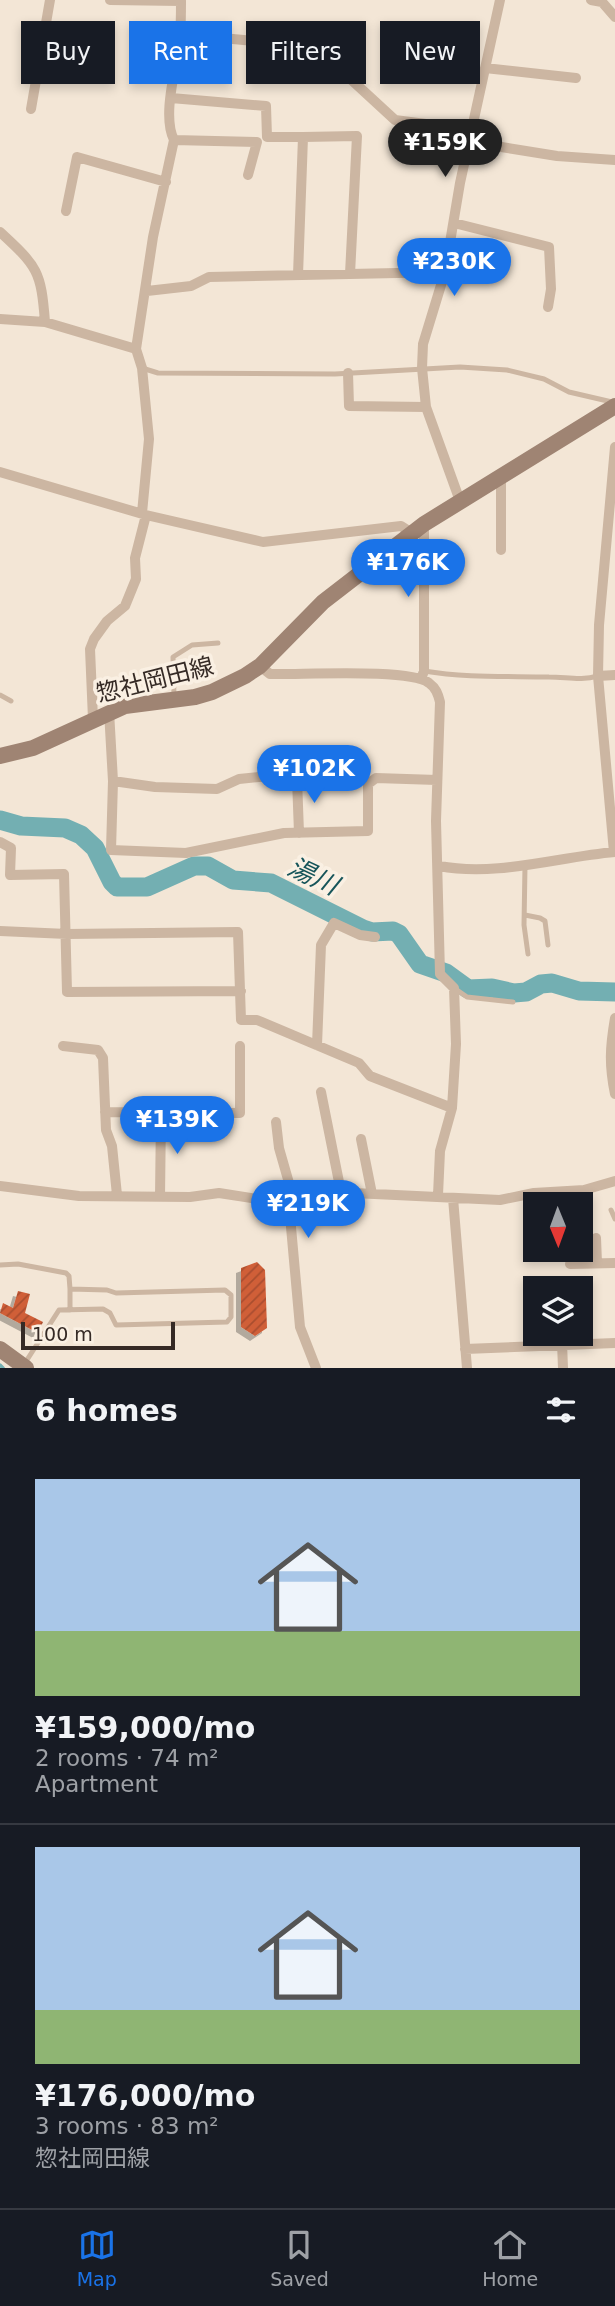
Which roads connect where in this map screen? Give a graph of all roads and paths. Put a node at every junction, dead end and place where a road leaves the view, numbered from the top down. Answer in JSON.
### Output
{"nodes":[{"id":1,"x":50,"y":0,"type":"edge"},
{"id":2,"x":110,"y":0,"type":"edge"},
{"id":3,"x":181,"y":0,"type":"edge"},
{"id":4,"x":500,"y":0,"type":"edge"},
{"id":5,"x":591,"y":0,"type":"edge"},
{"id":6,"x":615,"y":17,"type":"edge"},
{"id":7,"x":180,"y":21,"type":"edge"},
{"id":8,"x":232,"y":39,"type":"edge"},
{"id":9,"x":485,"y":68,"type":"junction"},
{"id":10,"x":576,"y":78,"type":"dead end"},
{"id":11,"x":173,"y":84,"type":"edge"},
{"id":12,"x":171,"y":97,"type":"junction"},
{"id":13,"x":31,"y":109,"type":"dead end"},
{"id":14,"x":471,"y":136,"type":"junction"},
{"id":15,"x":303,"y":137,"type":"junction"},
{"id":16,"x":174,"y":141,"type":"junction"},
{"id":17,"x":615,"y":160,"type":"edge"},
{"id":18,"x":248,"y":175,"type":"dead end"},
{"id":19,"x":166,"y":182,"type":"junction"},
{"id":20,"x":66,"y":211,"type":"dead end"},
{"id":21,"x":454,"y":223,"type":"junction"},
{"id":22,"x":0,"y":232,"type":"edge"},
{"id":23,"x":445,"y":272,"type":"junction"},
{"id":24,"x":351,"y":274,"type":"junction"},
{"id":25,"x":298,"y":275,"type":"junction"},
{"id":26,"x":147,"y":290,"type":"junction"},
{"id":27,"x":548,"y":307,"type":"dead end"},
{"id":28,"x":0,"y":319,"type":"edge"},
{"id":29,"x":45,"y":322,"type":"junction"},
{"id":30,"x":136,"y":349,"type":"junction"},
{"id":31,"x":142,"y":368,"type":"junction"},
{"id":32,"x":422,"y":368,"type":"junction"},
{"id":33,"x":348,"y":373,"type":"junction"},
{"id":34,"x":426,"y":407,"type":"junction"},
{"id":35,"x":614,"y":408,"type":"edge"},
{"id":36,"x":615,"y":447,"type":"edge"},
{"id":37,"x":0,"y":472,"type":"edge"},
{"id":38,"x":501,"y":476,"type":"junction"},
{"id":39,"x":460,"y":501,"type":"junction"},
{"id":40,"x":144,"y":514,"type":"junction"},
{"id":41,"x":418,"y":528,"type":"junction"},
{"id":42,"x":500,"y":550,"type":"dead end"},
{"id":43,"x":218,"y":643,"type":"dead end"},
{"id":44,"x":260,"y":666,"type":"junction"},
{"id":45,"x":423,"y":675,"type":"junction"},
{"id":46,"x":615,"y":675,"type":"edge"},
{"id":47,"x":598,"y":676,"type":"junction"},
{"id":48,"x":0,"y":695,"type":"edge"},
{"id":49,"x":174,"y":699,"type":"junction"},
{"id":50,"x":11,"y":701,"type":"dead end"},
{"id":51,"x":109,"y":711,"type":"junction"},
{"id":52,"x":93,"y":719,"type":"junction"},
{"id":53,"x":0,"y":756,"type":"edge"},
{"id":54,"x":437,"y":780,"type":"junction"},
{"id":55,"x":113,"y":781,"type":"junction"},
{"id":56,"x":299,"y":833,"type":"junction"},
{"id":57,"x":0,"y":842,"type":"edge"},
{"id":58,"x":615,"y":852,"type":"edge"},
{"id":59,"x":439,"y":866,"type":"junction"},
{"id":60,"x":524,"y":866,"type":"junction"},
{"id":61,"x":525,"y":915,"type":"junction"},
{"id":62,"x":0,"y":931,"type":"edge"},
{"id":63,"x":67,"y":934,"type":"junction"},
{"id":64,"x":375,"y":937,"type":"dead end"},
{"id":65,"x":548,"y":945,"type":"dead end"},
{"id":66,"x":528,"y":954,"type":"dead end"},
{"id":67,"x":454,"y":988,"type":"junction"},
{"id":68,"x":241,"y":991,"type":"junction"},
{"id":69,"x":513,"y":1002,"type":"dead end"},
{"id":70,"x":615,"y":1018,"type":"edge"},
{"id":71,"x":317,"y":1045,"type":"junction"},
{"id":72,"x":62,"y":1046,"type":"dead end"},
{"id":73,"x":240,"y":1046,"type":"dead end"},
{"id":74,"x":321,"y":1091,"type":"dead end"},
{"id":75,"x":615,"y":1094,"type":"edge"},
{"id":76,"x":452,"y":1108,"type":"junction"},
{"id":77,"x":105,"y":1112,"type":"junction"},
{"id":78,"x":162,"y":1114,"type":"junction"},
{"id":79,"x":276,"y":1122,"type":"dead end"},
{"id":80,"x":361,"y":1139,"type":"dead end"},
{"id":81,"x":615,"y":1181,"type":"edge"},
{"id":82,"x":0,"y":1186,"type":"edge"},
{"id":83,"x":291,"y":1190,"type":"junction"},
{"id":84,"x":341,"y":1192,"type":"junction"},
{"id":85,"x":372,"y":1194,"type":"junction"},
{"id":86,"x":117,"y":1195,"type":"junction"},
{"id":87,"x":439,"y":1195,"type":"junction"},
{"id":88,"x":160,"y":1197,"type":"junction"},
{"id":89,"x":453,"y":1198,"type":"junction"},
{"id":90,"x":611,"y":1210,"type":"dead end"},
{"id":91,"x":615,"y":1219,"type":"edge"},
{"id":92,"x":596,"y":1238,"type":"dead end"},
{"id":93,"x":597,"y":1263,"type":"junction"},
{"id":94,"x":615,"y":1263,"type":"edge"},
{"id":95,"x":570,"y":1264,"type":"dead end"},
{"id":96,"x":0,"y":1265,"type":"edge"},
{"id":97,"x":69,"y":1289,"type":"junction"},
{"id":98,"x":70,"y":1310,"type":"junction"},
{"id":99,"x":593,"y":1343,"type":"edge"},
{"id":100,"x":615,"y":1343,"type":"edge"},
{"id":101,"x":523,"y":1345,"type":"edge"},
{"id":102,"x":562,"y":1346,"type":"edge"},
{"id":103,"x":0,"y":1349,"type":"edge"},
{"id":104,"x":465,"y":1349,"type":"junction"},
{"id":105,"x":25,"y":1366,"type":"edge"},
{"id":106,"x":316,"y":1366,"type":"edge"},
{"id":107,"x":467,"y":1368,"type":"edge"},
{"id":108,"x":563,"y":1368,"type":"edge"}],
"edges":[{"from":1,"to":13,"type":"street"},
{"from":2,"to":3,"type":"street"},
{"from":3,"to":7,"type":"street"},
{"from":4,"to":9,"type":"street"},
{"from":5,"to":6,"type":"street"},
{"from":8,"to":14,"type":"street"},
{"from":9,"to":10,"type":"street"},
{"from":9,"to":14,"type":"street"},
{"from":11,"to":12,"type":"street"},
{"from":12,"to":15,"type":"street"},
{"from":12,"to":16,"type":"street"},
{"from":14,"to":17,"type":"street"},
{"from":14,"to":21,"type":"street"},
{"from":15,"to":24,"type":"street"},
{"from":15,"to":25,"type":"street"},
{"from":16,"to":18,"type":"street"},
{"from":16,"to":19,"type":"street"},
{"from":19,"to":20,"type":"street"},
{"from":19,"to":26,"type":"street"},
{"from":21,"to":23,"type":"street"},
{"from":21,"to":27,"type":"street"},
{"from":22,"to":29,"type":"street"},
{"from":23,"to":24,"type":"street"},
{"from":23,"to":32,"type":"street"},
{"from":24,"to":25,"type":"street"},
{"from":25,"to":26,"type":"street"},
{"from":26,"to":30,"type":"street"},
{"from":28,"to":29,"type":"street"},
{"from":29,"to":30,"type":"street"},
{"from":30,"to":31,"type":"street"},
{"from":31,"to":33,"type":"lane"},
{"from":31,"to":40,"type":"street"},
{"from":32,"to":33,"type":"lane"},
{"from":32,"to":34,"type":"street"},
{"from":32,"to":35,"type":"lane"},
{"from":33,"to":34,"type":"street"},
{"from":34,"to":39,"type":"street"},
{"from":35,"to":38,"type":"main road","name":"惣社岡田線"},
{"from":36,"to":47,"type":"street"},
{"from":37,"to":40,"type":"street"},
{"from":38,"to":39,"type":"main road","name":"惣社岡田線"},
{"from":38,"to":42,"type":"street"},
{"from":39,"to":41,"type":"main road","name":"惣社岡田線"},
{"from":40,"to":41,"type":"street"},
{"from":40,"to":52,"type":"street"},
{"from":41,"to":44,"type":"main road","name":"惣社岡田線"},
{"from":41,"to":45,"type":"street"},
{"from":43,"to":49,"type":"lane"},
{"from":44,"to":45,"type":"street"},
{"from":44,"to":49,"type":"main road","name":"惣社岡田線"},
{"from":45,"to":47,"type":"lane"},
{"from":45,"to":54,"type":"street"},
{"from":46,"to":47,"type":"street"},
{"from":47,"to":58,"type":"street"},
{"from":48,"to":50,"type":"lane"},
{"from":49,"to":51,"type":"main road","name":"惣社岡田線"},
{"from":51,"to":52,"type":"main road","name":"惣社岡田線"},
{"from":51,"to":55,"type":"street"},
{"from":52,"to":53,"type":"main road","name":"惣社岡田線"},
{"from":54,"to":56,"type":"street"},
{"from":54,"to":59,"type":"street"},
{"from":55,"to":56,"type":"street"},
{"from":55,"to":56,"type":"street"},
{"from":57,"to":63,"type":"street"},
{"from":58,"to":60,"type":"street"},
{"from":59,"to":60,"type":"street"},
{"from":59,"to":67,"type":"street"},
{"from":60,"to":61,"type":"lane"},
{"from":61,"to":65,"type":"lane"},
{"from":61,"to":66,"type":"lane"},
{"from":62,"to":63,"type":"street"},
{"from":63,"to":68,"type":"street"},
{"from":63,"to":68,"type":"street"},
{"from":64,"to":71,"type":"street"},
{"from":67,"to":69,"type":"lane"},
{"from":67,"to":76,"type":"street"},
{"from":68,"to":71,"type":"street"},
{"from":70,"to":75,"type":"street"},
{"from":71,"to":76,"type":"street"},
{"from":72,"to":77,"type":"street"},
{"from":73,"to":78,"type":"street"},
{"from":74,"to":84,"type":"street"},
{"from":76,"to":87,"type":"street"},
{"from":77,"to":78,"type":"street"},
{"from":77,"to":86,"type":"street"},
{"from":78,"to":88,"type":"street"},
{"from":79,"to":83,"type":"street"},
{"from":80,"to":85,"type":"street"},
{"from":81,"to":89,"type":"street"},
{"from":82,"to":86,"type":"street"},
{"from":83,"to":84,"type":"street"},
{"from":83,"to":88,"type":"street"},
{"from":83,"to":106,"type":"street"},
{"from":84,"to":85,"type":"street"},
{"from":85,"to":87,"type":"street"},
{"from":86,"to":88,"type":"street"},
{"from":87,"to":89,"type":"street"},
{"from":89,"to":104,"type":"street"},
{"from":90,"to":91,"type":"lane"},
{"from":92,"to":93,"type":"street"},
{"from":93,"to":94,"type":"street"},
{"from":93,"to":95,"type":"street"},
{"from":96,"to":97,"type":"lane"},
{"from":97,"to":98,"type":"lane"},
{"from":97,"to":98,"type":"lane"},
{"from":98,"to":105,"type":"lane"},
{"from":99,"to":100,"type":"street"},
{"from":101,"to":104,"type":"street"},
{"from":102,"to":108,"type":"street"},
{"from":103,"to":105,"type":"main road"},
{"from":104,"to":107,"type":"street"}]}
